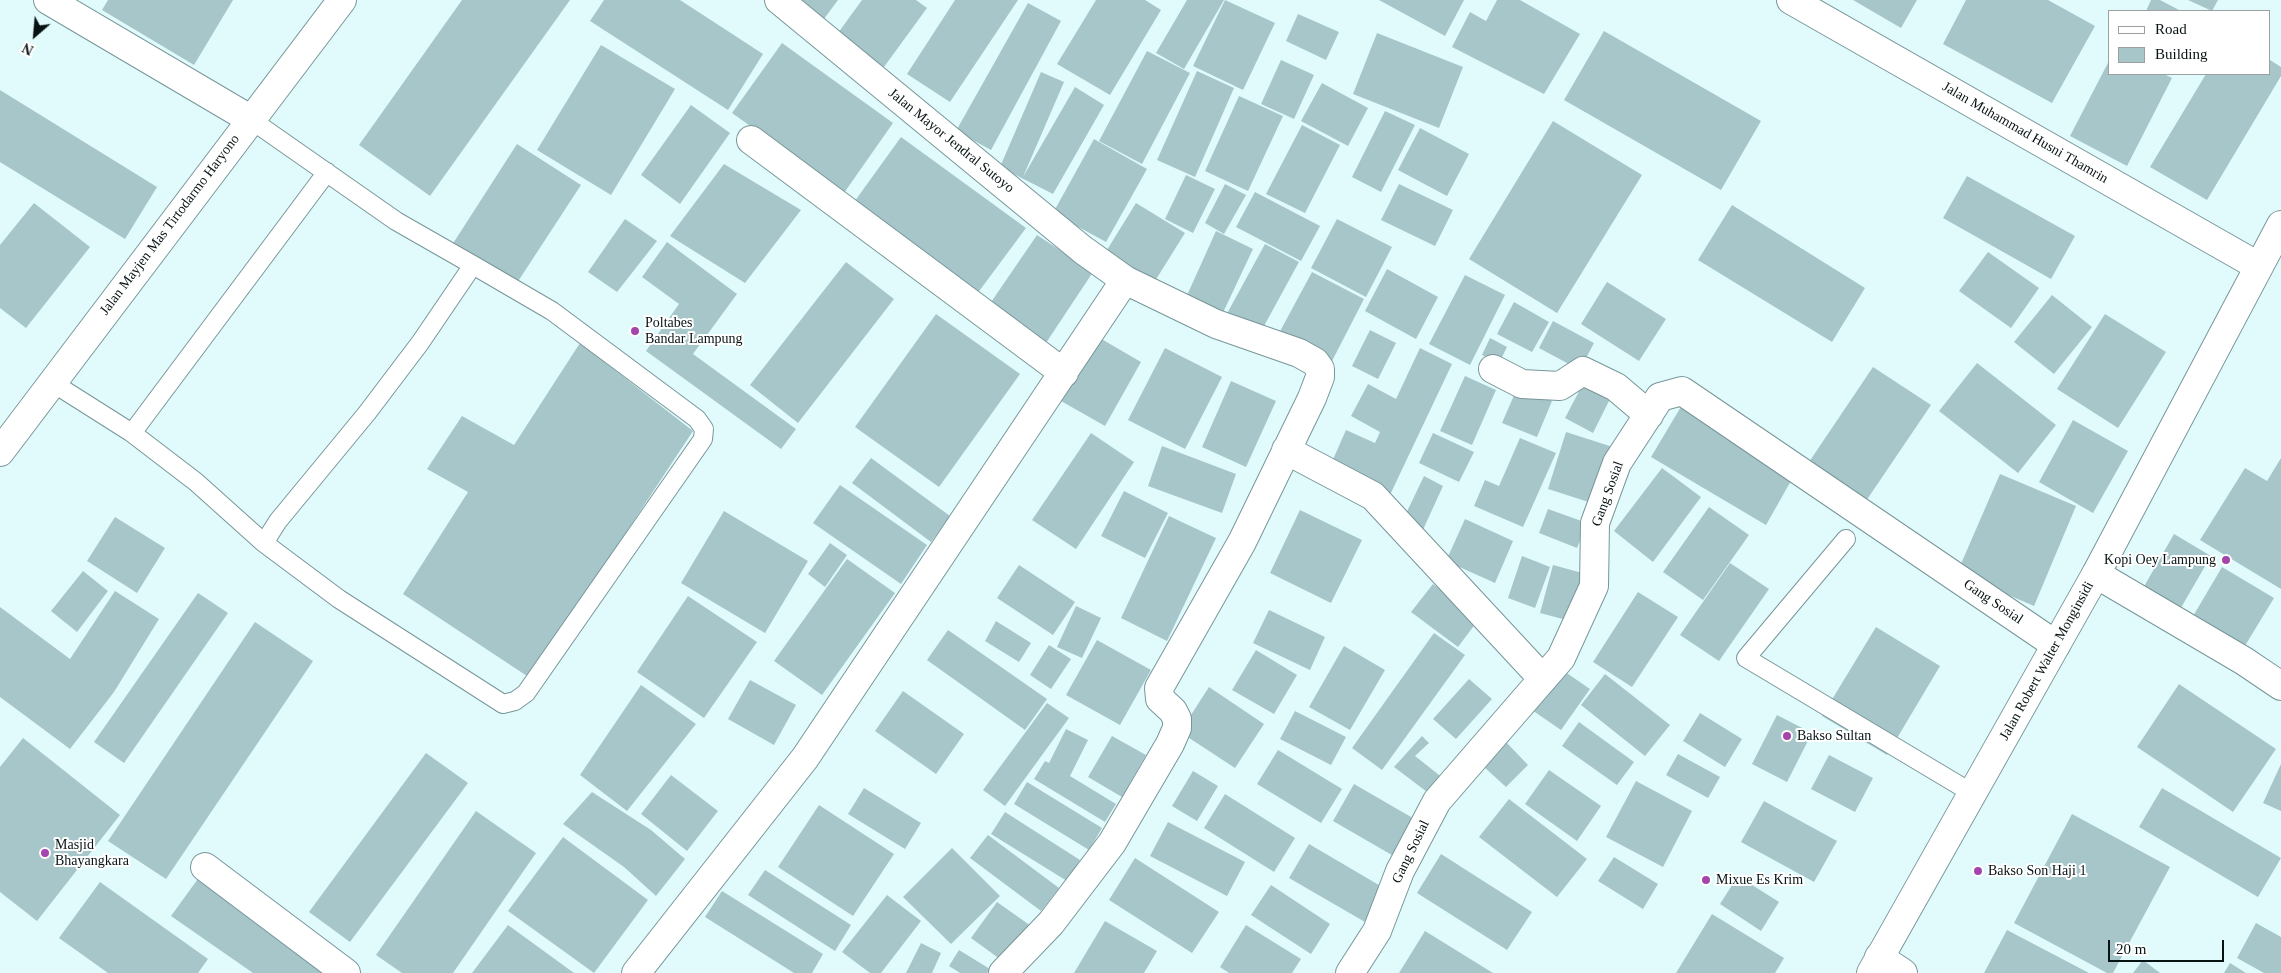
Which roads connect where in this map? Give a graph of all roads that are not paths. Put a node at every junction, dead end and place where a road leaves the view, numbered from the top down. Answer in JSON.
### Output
{"nodes":[{"id":1,"x":48,"y":0,"type":"edge"},
{"id":2,"x":342,"y":0,"type":"edge"},
{"id":3,"x":779,"y":0,"type":"edge"},
{"id":4,"x":1791,"y":0,"type":"edge"},
{"id":5,"x":250,"y":119,"type":"junction"},
{"id":6,"x":751,"y":140,"type":"dead end"},
{"id":7,"x":327,"y":172,"type":"junction"},
{"id":8,"x":2281,"y":225,"type":"edge"},
{"id":9,"x":473,"y":265,"type":"junction"},
{"id":10,"x":2258,"y":266,"type":"junction"},
{"id":11,"x":1125,"y":280,"type":"junction"},
{"id":12,"x":1492,"y":370,"type":"dead end"},
{"id":13,"x":1064,"y":373,"type":"junction"},
{"id":14,"x":53,"y":383,"type":"junction"},
{"id":15,"x":1649,"y":415,"type":"junction"},
{"id":16,"x":132,"y":433,"type":"junction"},
{"id":17,"x":1286,"y":450,"type":"junction"},
{"id":18,"x":0,"y":452,"type":"edge"},
{"id":19,"x":1846,"y":540,"type":"dead end"},
{"id":20,"x":264,"y":543,"type":"junction"},
{"id":21,"x":2096,"y":574,"type":"junction"},
{"id":22,"x":2056,"y":645,"type":"junction"},
{"id":23,"x":1543,"y":679,"type":"junction"},
{"id":24,"x":2281,"y":686,"type":"edge"},
{"id":25,"x":1972,"y":793,"type":"junction"},
{"id":26,"x":205,"y":867,"type":"dead end"},
{"id":27,"x":1875,"y":965,"type":"edge"},
{"id":28,"x":346,"y":973,"type":"edge"},
{"id":29,"x":636,"y":973,"type":"edge"},
{"id":30,"x":1003,"y":973,"type":"edge"},
{"id":31,"x":1350,"y":973,"type":"edge"},
{"id":32,"x":1903,"y":973,"type":"edge"}],
"edges":[{"from":1,"to":5,"type":"main road"},
{"from":2,"to":5,"type":"main road","name":"Jalan Mayjen Mas Tirtodarmo Haryono"},
{"from":3,"to":11,"type":"main road","name":"Jalan Mayor Jendral Sutoyo"},
{"from":4,"to":10,"type":"main road","name":"Jalan Muhammad Husni Thamrin"},
{"from":5,"to":7,"type":"lane"},
{"from":5,"to":14,"type":"main road","name":"Jalan Mayjen Mas Tirtodarmo Haryono"},
{"from":6,"to":13,"type":"main road"},
{"from":7,"to":9,"type":"lane"},
{"from":7,"to":16,"type":"lane"},
{"from":8,"to":10,"type":"main road","name":"Jalan Robert Walter Monginsidi"},
{"from":9,"to":20,"type":"lane"},
{"from":9,"to":20,"type":"lane"},
{"from":10,"to":21,"type":"main road","name":"Jalan Robert Walter Monginsidi"},
{"from":11,"to":13,"type":"main road"},
{"from":11,"to":17,"type":"main road","name":"Jalan Mayor Jendral Sutoyo"},
{"from":12,"to":15,"type":"main road"},
{"from":13,"to":29,"type":"main road"},
{"from":14,"to":16,"type":"lane"},
{"from":14,"to":18,"type":"main road","name":"Jalan Mayjen Mas Tirtodarmo Haryono"},
{"from":15,"to":22,"type":"main road","name":"Gang Sosial"},
{"from":15,"to":23,"type":"main road","name":"Gang Sosial"},
{"from":16,"to":20,"type":"lane"},
{"from":17,"to":23,"type":"main road"},
{"from":17,"to":30,"type":"main road"},
{"from":19,"to":25,"type":"lane"},
{"from":21,"to":22,"type":"main road","name":"Jalan Robert Walter Monginsidi"},
{"from":21,"to":24,"type":"main road"},
{"from":22,"to":25,"type":"main road","name":"Jalan Robert Walter Monginsidi"},
{"from":23,"to":31,"type":"main road","name":"Gang Sosial"},
{"from":25,"to":27,"type":"main road","name":"Jalan Robert Walter Monginsidi"},
{"from":26,"to":28,"type":"main road"},
{"from":27,"to":32,"type":"main road"}]}
